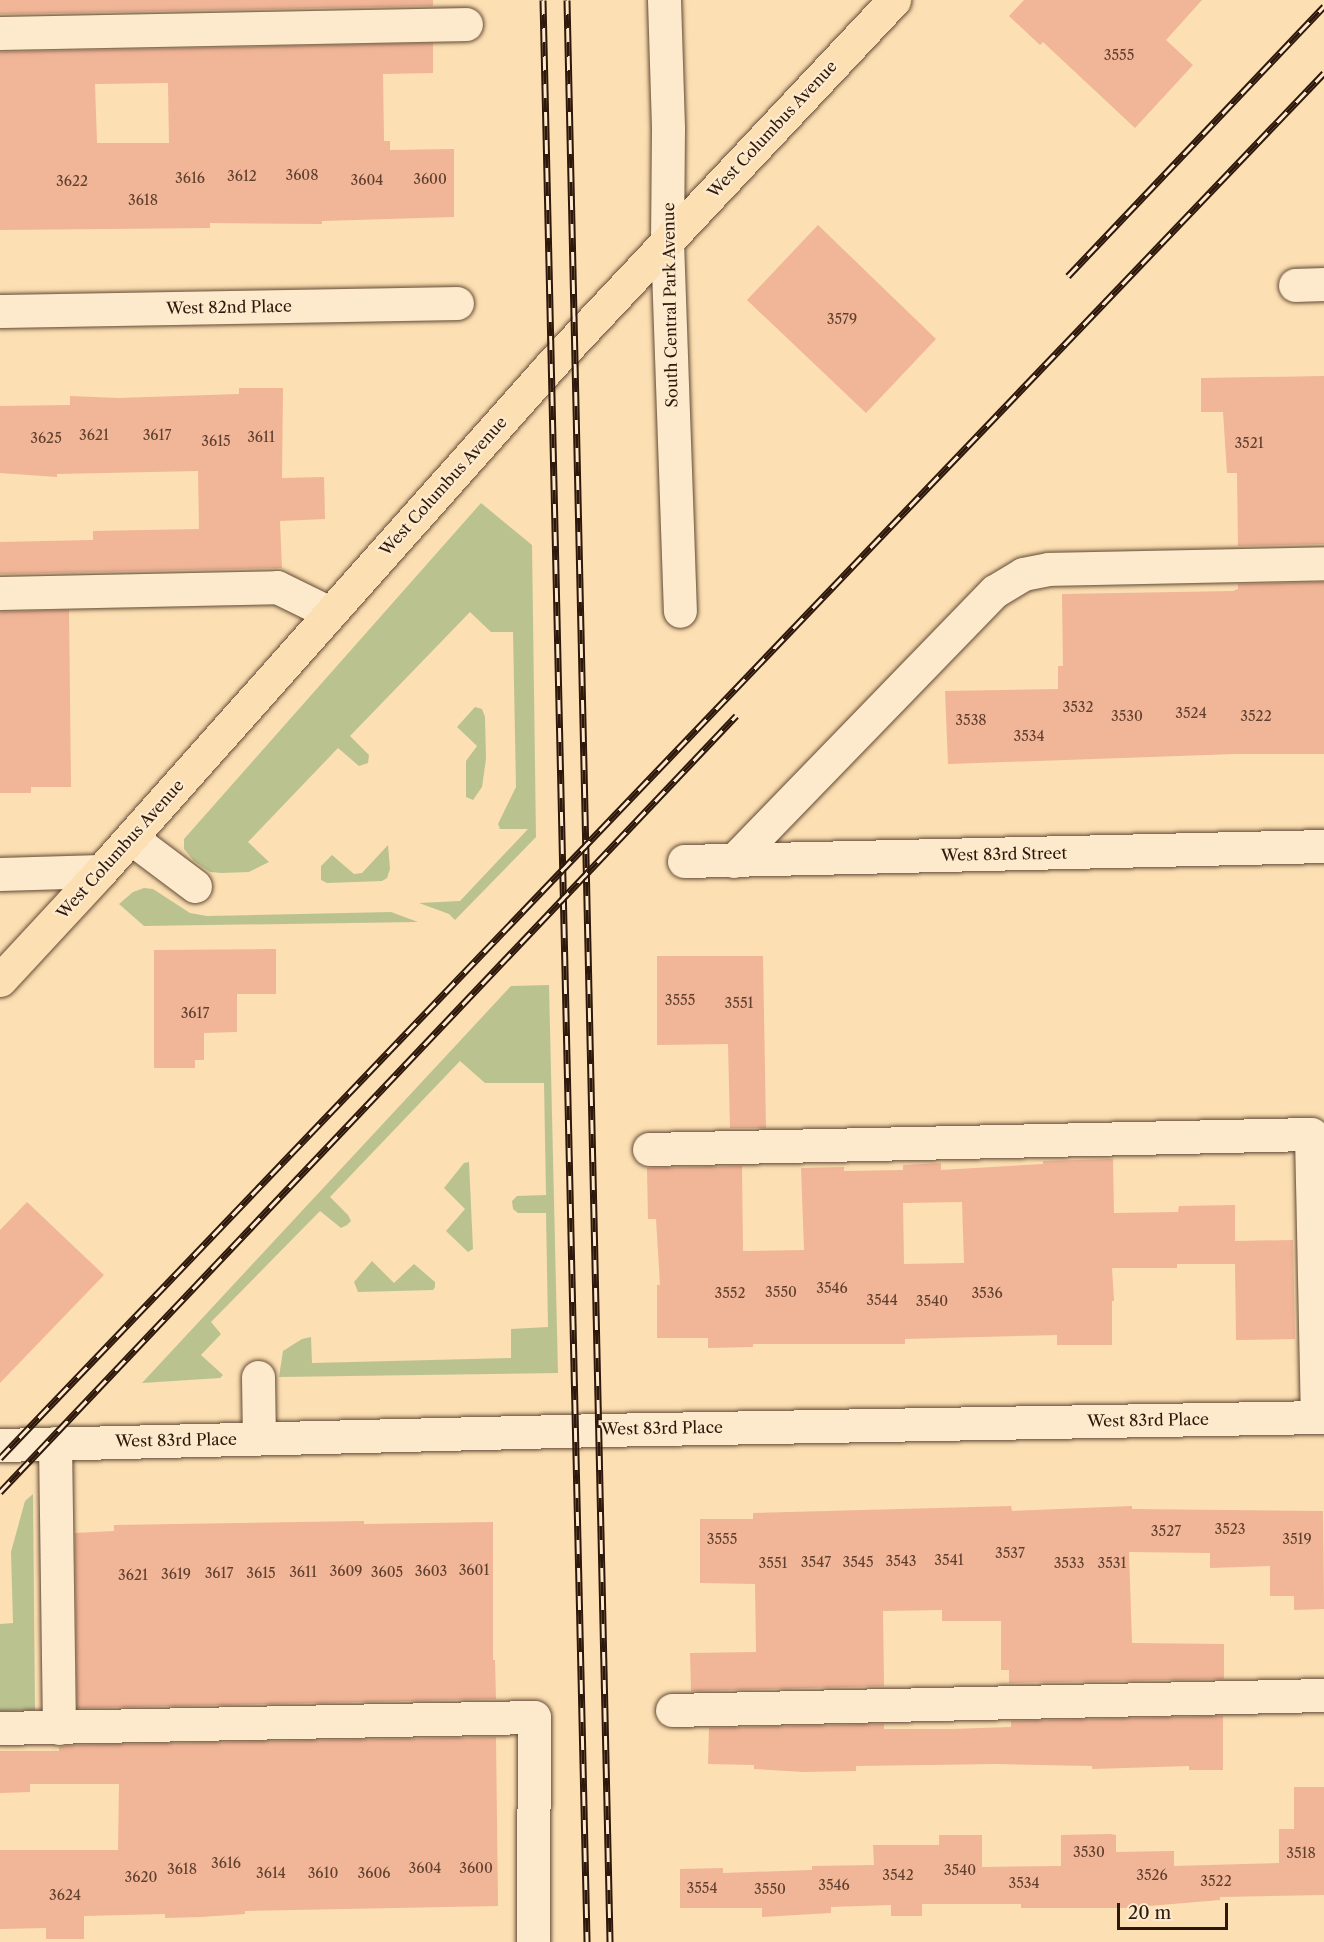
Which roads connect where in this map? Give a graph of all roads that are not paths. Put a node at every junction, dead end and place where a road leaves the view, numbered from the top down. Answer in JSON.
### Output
{"nodes":[{"id":1,"x":664,"y":0,"type":"edge"},
{"id":2,"x":894,"y":0,"type":"edge"},
{"id":3,"x":466,"y":24,"type":"dead end"},
{"id":4,"x":0,"y":33,"type":"edge"},
{"id":5,"x":667,"y":241,"type":"junction"},
{"id":6,"x":457,"y":303,"type":"dead end"},
{"id":7,"x":0,"y":311,"type":"edge"},
{"id":8,"x":1324,"y":563,"type":"edge"},
{"id":9,"x":0,"y":593,"type":"edge"},
{"id":10,"x":680,"y":611,"type":"dead end"},
{"id":11,"x":330,"y":613,"type":"junction"},
{"id":12,"x":131,"y":838,"type":"junction"},
{"id":13,"x":1324,"y":846,"type":"edge"},
{"id":14,"x":684,"y":861,"type":"dead end"},
{"id":15,"x":734,"y":861,"type":"junction"},
{"id":16,"x":101,"y":871,"type":"junction"},
{"id":17,"x":0,"y":874,"type":"edge"},
{"id":18,"x":195,"y":886,"type":"dead end"},
{"id":19,"x":0,"y":980,"type":"edge"},
{"id":20,"x":649,"y":1149,"type":"dead end"},
{"id":21,"x":258,"y":1377,"type":"dead end"},
{"id":22,"x":1320,"y":1417,"type":"edge"},
{"id":23,"x":259,"y":1438,"type":"junction"},
{"id":24,"x":55,"y":1443,"type":"junction"},
{"id":25,"x":0,"y":1445,"type":"edge"},
{"id":26,"x":1324,"y":1695,"type":"edge"},
{"id":27,"x":672,"y":1710,"type":"dead end"},
{"id":28,"x":0,"y":1728,"type":"edge"},
{"id":29,"x":59,"y":1728,"type":"junction"},
{"id":30,"x":533,"y":1942,"type":"edge"}],
"edges":[{"from":1,"to":5,"type":"street","name":"South Central Park Avenue"},
{"from":2,"to":5,"type":"main road","name":"West Columbus Avenue"},
{"from":3,"to":4,"type":"street"},
{"from":5,"to":10,"type":"street","name":"South Central Park Avenue"},
{"from":5,"to":11,"type":"main road","name":"West Columbus Avenue"},
{"from":6,"to":7,"type":"street","name":"West 82nd Place"},
{"from":8,"to":15,"type":"street"},
{"from":9,"to":11,"type":"street"},
{"from":11,"to":12,"type":"main road","name":"West Columbus Avenue"},
{"from":12,"to":16,"type":"main road","name":"West Columbus Avenue"},
{"from":12,"to":18,"type":"street"},
{"from":13,"to":15,"type":"street","name":"West 83rd Street"},
{"from":14,"to":15,"type":"street","name":"West 83rd Street"},
{"from":16,"to":17,"type":"street"},
{"from":16,"to":19,"type":"main road","name":"West Columbus Avenue"},
{"from":20,"to":22,"type":"street"},
{"from":21,"to":23,"type":"street"},
{"from":22,"to":23,"type":"street","name":"West 83rd Place"},
{"from":23,"to":24,"type":"street","name":"West 83rd Place"},
{"from":24,"to":25,"type":"street","name":"West 83rd Place"},
{"from":24,"to":29,"type":"street"},
{"from":26,"to":27,"type":"street"},
{"from":28,"to":29,"type":"street"},
{"from":29,"to":30,"type":"street"}]}
